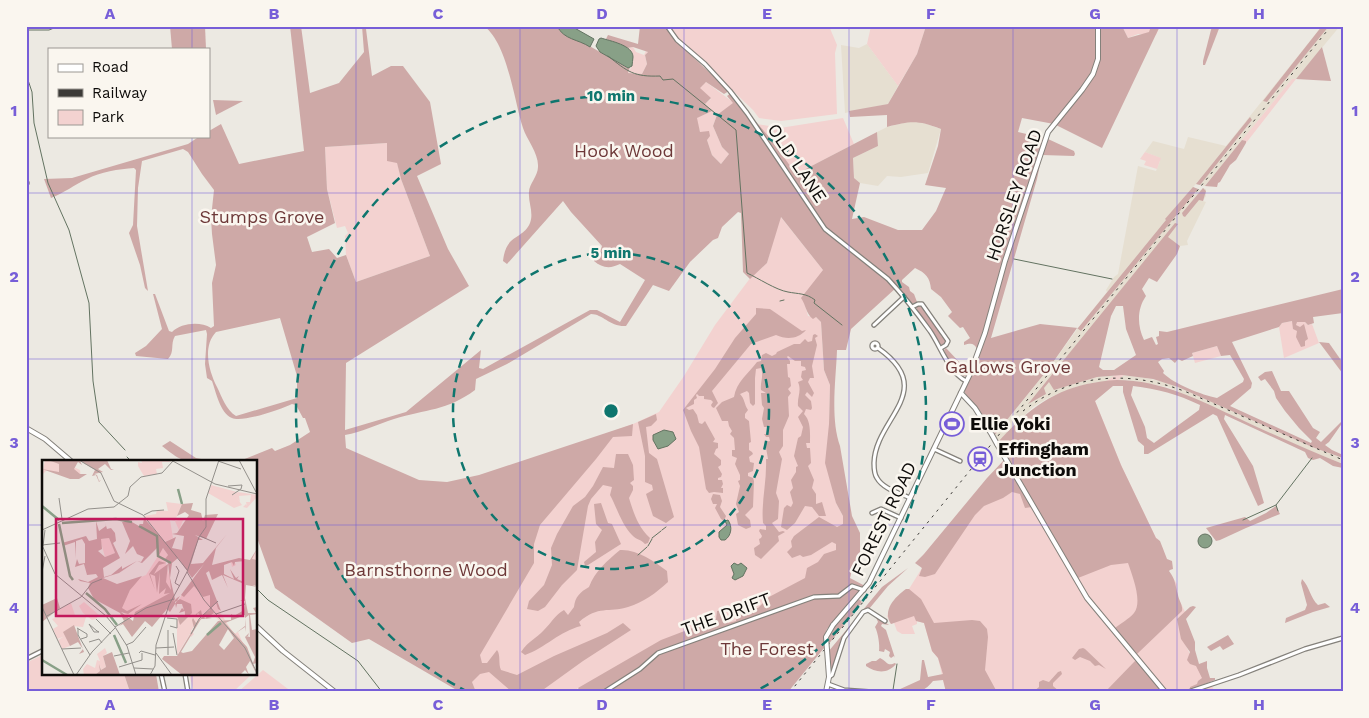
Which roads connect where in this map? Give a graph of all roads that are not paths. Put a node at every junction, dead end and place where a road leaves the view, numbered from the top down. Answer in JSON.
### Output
{"nodes":[{"id":1,"x":667,"y":26,"type":"edge"},
{"id":2,"x":1098,"y":26,"type":"edge"},
{"id":3,"x":904,"y":297,"type":"junction"},
{"id":4,"x":912,"y":307,"type":"junction"},
{"id":5,"x":874,"y":326,"type":"dead end"},
{"id":6,"x":878,"y":348,"type":"dead end"},
{"id":7,"x":941,"y":348,"type":"junction"},
{"id":8,"x":966,"y":381,"type":"junction"},
{"id":9,"x":960,"y":395,"type":"junction"},
{"id":10,"x":26,"y":428,"type":"edge"},
{"id":11,"x":934,"y":449,"type":"junction"},
{"id":12,"x":70,"y":460,"type":"edge"},
{"id":13,"x":960,"y":462,"type":"dead end"},
{"id":14,"x":910,"y":498,"type":"junction"},
{"id":15,"x":872,"y":513,"type":"dead end"},
{"id":16,"x":901,"y":518,"type":"junction"},
{"id":17,"x":864,"y":590,"type":"junction"},
{"id":18,"x":885,"y":621,"type":"dead end"},
{"id":19,"x":258,"y":628,"type":"edge"},
{"id":20,"x":1343,"y":638,"type":"edge"},
{"id":21,"x":42,"y":651,"type":"edge"},
{"id":22,"x":26,"y":659,"type":"edge"},
{"id":23,"x":161,"y":676,"type":"edge"},
{"id":24,"x":185,"y":676,"type":"edge"},
{"id":25,"x":829,"y":677,"type":"junction"},
{"id":26,"x":828,"y":684,"type":"junction"},
{"id":27,"x":165,"y":692,"type":"edge"},
{"id":28,"x":188,"y":692,"type":"edge"},
{"id":29,"x":335,"y":692,"type":"edge"},
{"id":30,"x":604,"y":692,"type":"edge"},
{"id":31,"x":826,"y":692,"type":"edge"},
{"id":32,"x":872,"y":692,"type":"edge"},
{"id":33,"x":1165,"y":692,"type":"edge"},
{"id":34,"x":1188,"y":692,"type":"edge"}],
"edges":[{"from":1,"to":3,"type":"street","name":"OLD LANE"},
{"from":2,"to":8,"type":"street","name":"HORSLEY ROAD"},
{"from":3,"to":4,"type":"street","name":"OLD LANE"},
{"from":3,"to":5,"type":"street"},
{"from":4,"to":7,"type":"street","name":"OLD LANE"},
{"from":4,"to":7,"type":"street","name":"OLD LANE"},
{"from":6,"to":14,"type":"street"},
{"from":7,"to":8,"type":"street","name":"OLD LANE"},
{"from":8,"to":9,"type":"street","name":"FOREST ROAD"},
{"from":9,"to":11,"type":"street","name":"FOREST ROAD"},
{"from":9,"to":33,"type":"street","bridge":true},
{"from":10,"to":12,"type":"street"},
{"from":11,"to":13,"type":"street"},
{"from":11,"to":14,"type":"street","name":"FOREST ROAD"},
{"from":14,"to":16,"type":"street","name":"FOREST ROAD"},
{"from":15,"to":16,"type":"street"},
{"from":16,"to":17,"type":"street","name":"FOREST ROAD"},
{"from":17,"to":25,"type":"street","name":"FOREST ROAD","bridge":true},
{"from":17,"to":30,"type":"street","name":"THE DRIFT"},
{"from":18,"to":25,"type":"street"},
{"from":19,"to":29,"type":"street"},
{"from":20,"to":34,"type":"street"},
{"from":21,"to":22,"type":"street"},
{"from":23,"to":27,"type":"street"},
{"from":24,"to":28,"type":"street"},
{"from":25,"to":26,"type":"street","name":"FOREST ROAD"},
{"from":26,"to":31,"type":"street","name":"FOREST ROAD"},
{"from":26,"to":32,"type":"street"}]}
